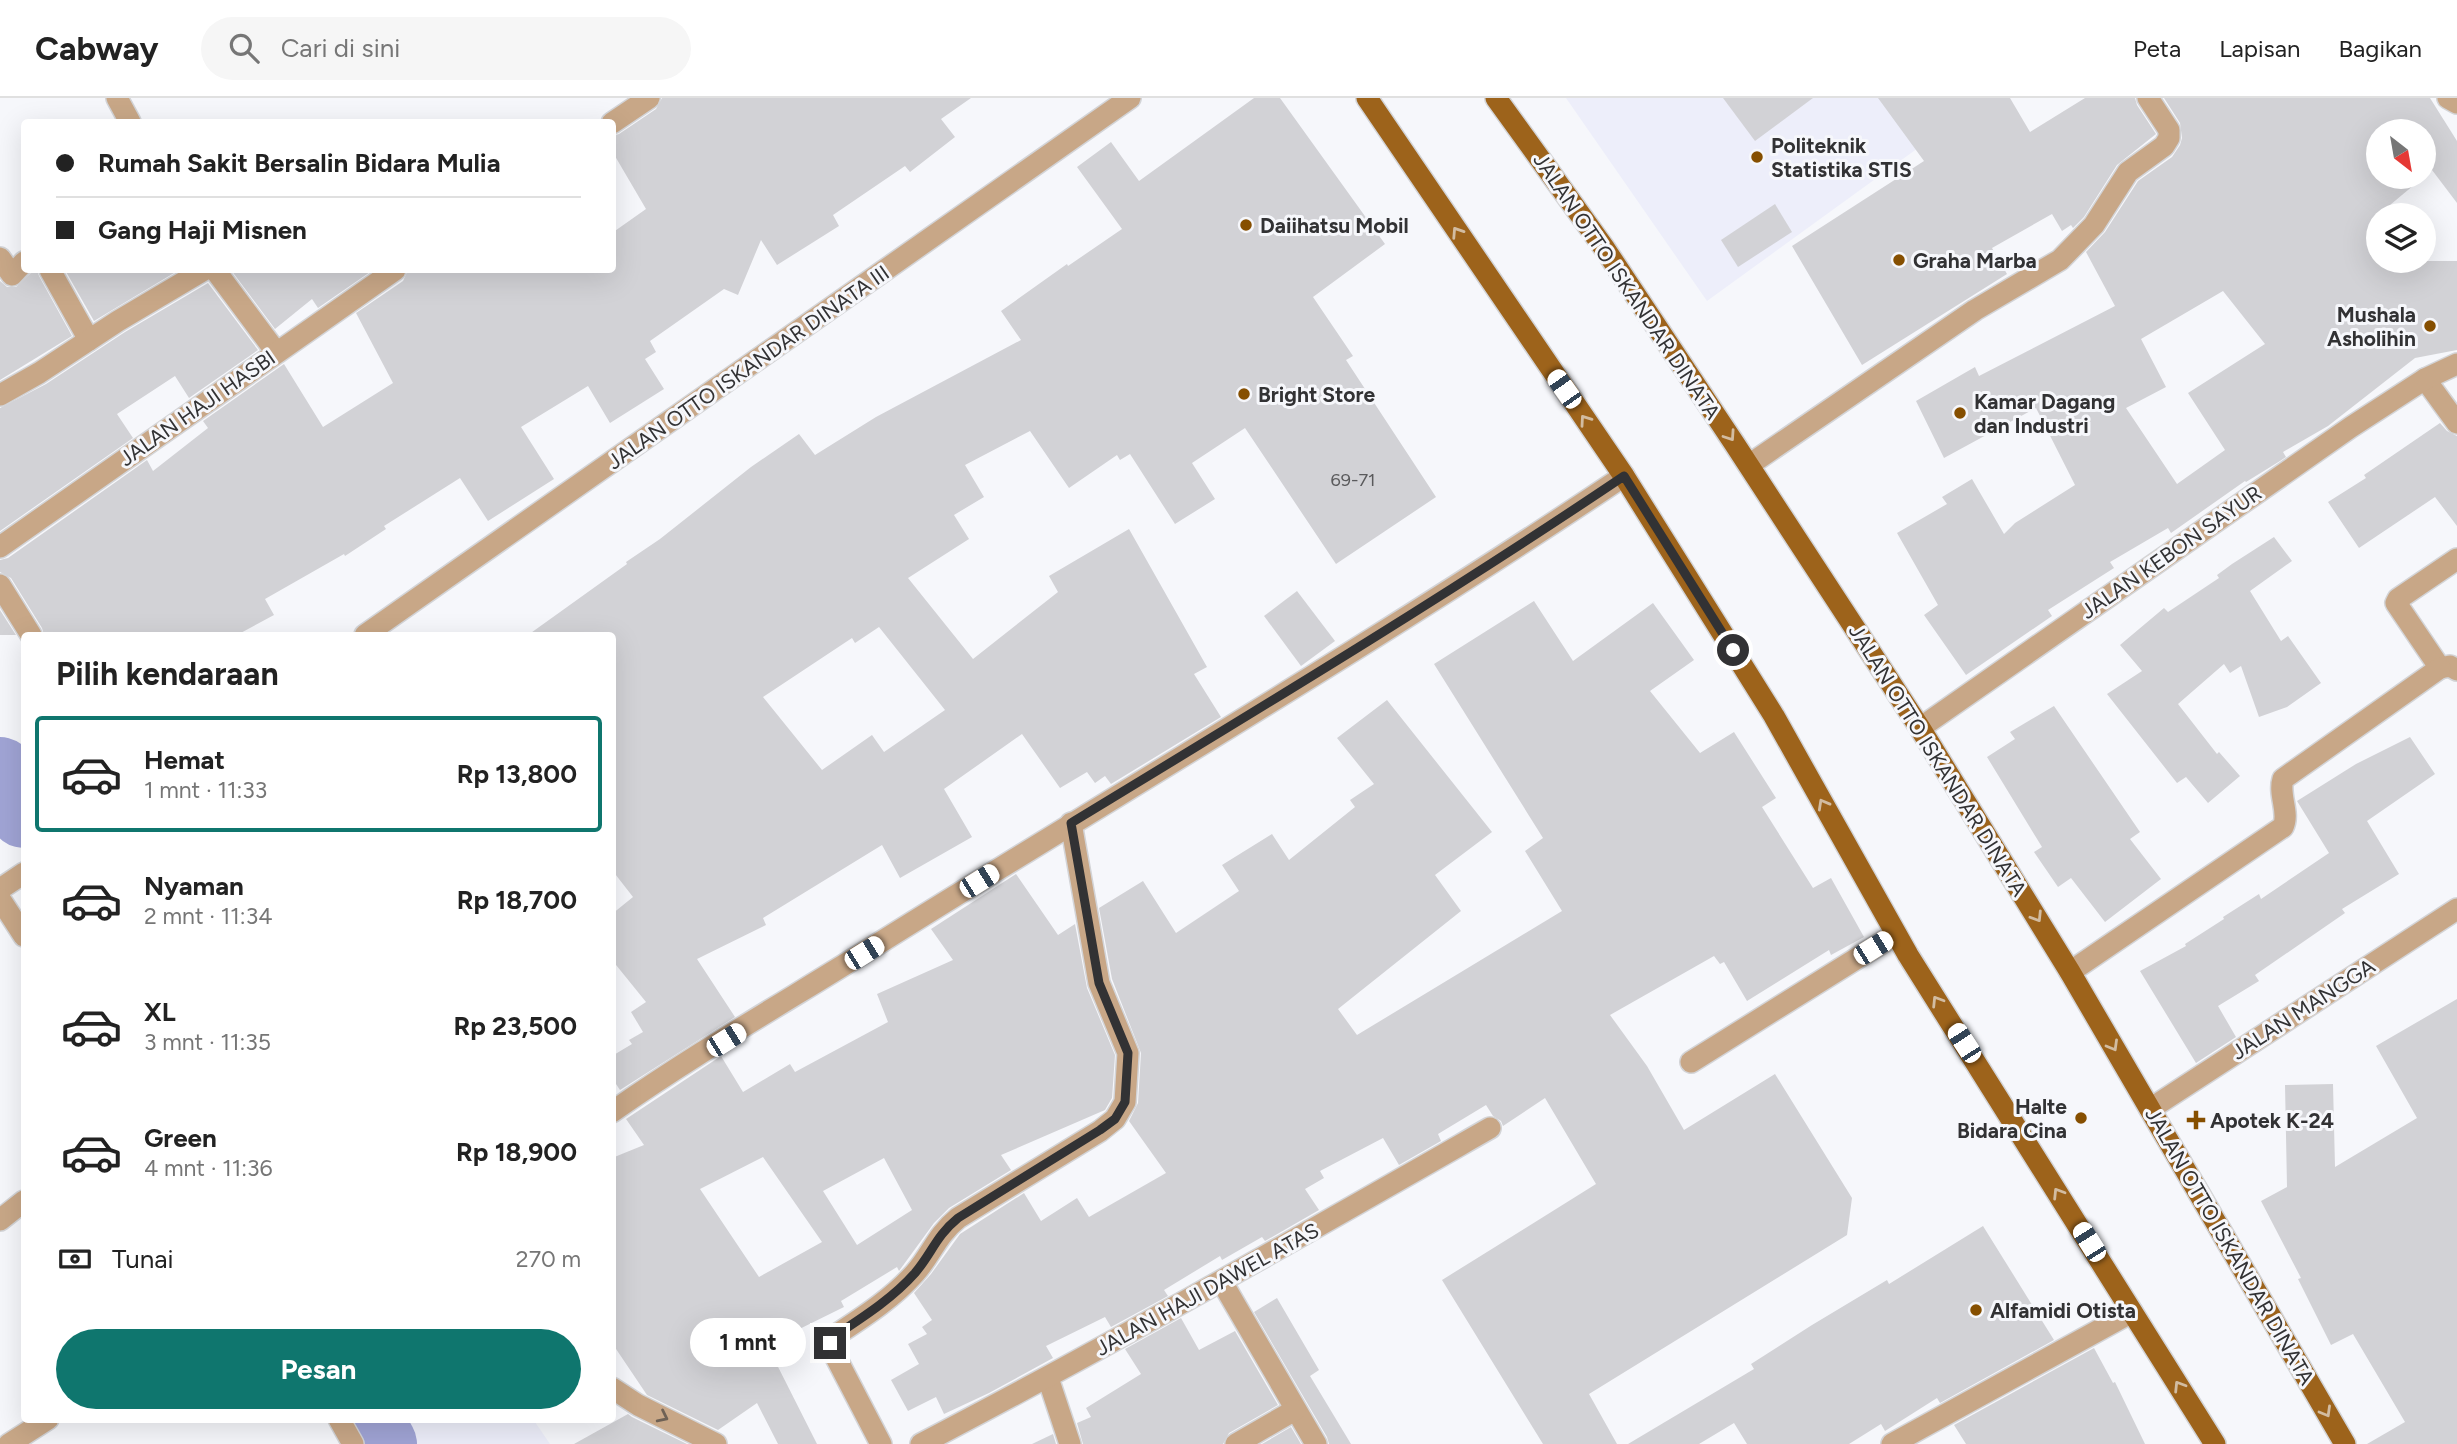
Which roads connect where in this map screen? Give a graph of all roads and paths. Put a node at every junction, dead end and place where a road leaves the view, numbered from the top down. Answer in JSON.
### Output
{"nodes":[{"id":1,"x":117,"y":98,"type":"edge"},
{"id":2,"x":649,"y":98,"type":"edge"},
{"id":3,"x":1130,"y":98,"type":"edge"},
{"id":4,"x":1367,"y":98,"type":"edge"},
{"id":5,"x":1496,"y":98,"type":"edge"},
{"id":6,"x":2148,"y":98,"type":"edge"},
{"id":7,"x":2448,"y":98,"type":"edge"},
{"id":8,"x":2457,"y":103,"type":"edge"},
{"id":9,"x":617,"y":112,"type":"edge"},
{"id":10,"x":128,"y":119,"type":"edge"},
{"id":11,"x":0,"y":258,"type":"edge"},
{"id":12,"x":21,"y":265,"type":"edge"},
{"id":13,"x":52,"y":273,"type":"edge"},
{"id":14,"x":199,"y":273,"type":"edge"},
{"id":15,"x":217,"y":273,"type":"edge"},
{"id":16,"x":391,"y":273,"type":"edge"},
{"id":17,"x":89,"y":340,"type":"junction"},
{"id":18,"x":276,"y":352,"type":"junction"},
{"id":19,"x":2457,"y":363,"type":"edge"},
{"id":20,"x":2425,"y":379,"type":"junction"},
{"id":21,"x":0,"y":395,"type":"edge"},
{"id":22,"x":2457,"y":423,"type":"edge"},
{"id":23,"x":1749,"y":465,"type":"junction"},
{"id":24,"x":1624,"y":476,"type":"junction"},
{"id":25,"x":0,"y":547,"type":"edge"},
{"id":26,"x":2457,"y":559,"type":"edge"},
{"id":27,"x":0,"y":585,"type":"edge"},
{"id":28,"x":29,"y":632,"type":"edge"},
{"id":29,"x":369,"y":632,"type":"edge"},
{"id":30,"x":2449,"y":669,"type":"edge"},
{"id":31,"x":1920,"y":729,"type":"junction"},
{"id":32,"x":1071,"y":823,"type":"junction"},
{"id":33,"x":21,"y":875,"type":"edge"},
{"id":34,"x":0,"y":890,"type":"edge"},
{"id":35,"x":0,"y":899,"type":"edge"},
{"id":36,"x":2457,"y":909,"type":"edge"},
{"id":37,"x":21,"y":931,"type":"edge"},
{"id":38,"x":1896,"y":934,"type":"junction"},
{"id":39,"x":2070,"y":972,"type":"junction"},
{"id":40,"x":1691,"y":1062,"type":"dead end"},
{"id":41,"x":616,"y":1109,"type":"edge"},
{"id":42,"x":2150,"y":1110,"type":"junction"},
{"id":43,"x":1490,"y":1128,"type":"dead end"},
{"id":44,"x":21,"y":1203,"type":"edge"},
{"id":45,"x":0,"y":1220,"type":"edge"},
{"id":46,"x":1222,"y":1282,"type":"junction"},
{"id":47,"x":2132,"y":1312,"type":"junction"},
{"id":48,"x":1048,"y":1378,"type":"junction"},
{"id":49,"x":616,"y":1391,"type":"edge"},
{"id":50,"x":1295,"y":1409,"type":"junction"},
{"id":51,"x":42,"y":1423,"type":"edge"},
{"id":52,"x":341,"y":1423,"type":"edge"},
{"id":53,"x":9,"y":1444,"type":"edge"},
{"id":54,"x":353,"y":1444,"type":"edge"},
{"id":55,"x":716,"y":1444,"type":"edge"},
{"id":56,"x":881,"y":1444,"type":"edge"},
{"id":57,"x":920,"y":1444,"type":"edge"},
{"id":58,"x":1070,"y":1444,"type":"edge"},
{"id":59,"x":1237,"y":1444,"type":"edge"},
{"id":60,"x":1316,"y":1444,"type":"edge"},
{"id":61,"x":1892,"y":1444,"type":"edge"},
{"id":62,"x":2215,"y":1444,"type":"edge"},
{"id":63,"x":2345,"y":1444,"type":"edge"}],
"edges":[{"from":1,"to":10,"type":"street"},
{"from":2,"to":9,"type":"street"},
{"from":3,"to":29,"type":"street","name":"JALAN OTTO ISKANDAR DINATA III"},
{"from":24,"to":4,"type":"main road","one_way":true},
{"from":5,"to":23,"type":"main road","name":"JALAN OTTO ISKANDAR DINATA","one_way":true},
{"from":6,"to":23,"type":"street"},
{"from":7,"to":8,"type":"street"},
{"from":11,"to":12,"type":"street"},
{"from":13,"to":17,"type":"street"},
{"from":14,"to":17,"type":"street"},
{"from":15,"to":18,"type":"street"},
{"from":16,"to":18,"type":"street","name":"JALAN HAJI HASBI"},
{"from":17,"to":21,"type":"street"},
{"from":18,"to":25,"type":"street","name":"JALAN HAJI HASBI"},
{"from":19,"to":20,"type":"street","name":"JALAN KEBON SAYUR"},
{"from":20,"to":22,"type":"street"},
{"from":20,"to":31,"type":"street","name":"JALAN KEBON SAYUR"},
{"from":23,"to":31,"type":"main road","name":"JALAN OTTO ISKANDAR DINATA"},
{"from":24,"to":32,"type":"street"},
{"from":38,"to":24,"type":"main road","one_way":true},
{"from":26,"to":30,"type":"street"},
{"from":27,"to":28,"type":"street"},
{"from":30,"to":39,"type":"street"},
{"from":31,"to":39,"type":"main road","name":"JALAN OTTO ISKANDAR DINATA","one_way":true},
{"from":32,"to":41,"type":"street"},
{"from":32,"to":56,"type":"street"},
{"from":33,"to":34,"type":"street"},
{"from":35,"to":37,"type":"street"},
{"from":36,"to":42,"type":"street","name":"JALAN MANGGA"},
{"from":38,"to":40,"type":"street"},
{"from":47,"to":38,"type":"main road","one_way":true},
{"from":39,"to":42,"type":"main road","name":"JALAN OTTO ISKANDAR DINATA","one_way":true},
{"from":42,"to":63,"type":"main road","name":"JALAN OTTO ISKANDAR DINATA","one_way":true},
{"from":43,"to":46,"type":"street","name":"JALAN HAJI DAWEL ATAS"},
{"from":44,"to":45,"type":"street"},
{"from":46,"to":48,"type":"street","name":"JALAN HAJI DAWEL ATAS"},
{"from":46,"to":50,"type":"street"},
{"from":47,"to":61,"type":"street"},
{"from":62,"to":47,"type":"main road","one_way":true},
{"from":48,"to":57,"type":"street","name":"JALAN HAJI DAWEL ATAS"},
{"from":48,"to":58,"type":"street"},
{"from":49,"to":55,"type":"street","one_way":true},
{"from":50,"to":59,"type":"street"},
{"from":50,"to":60,"type":"street"},
{"from":51,"to":53,"type":"street"},
{"from":52,"to":54,"type":"street"}]}
